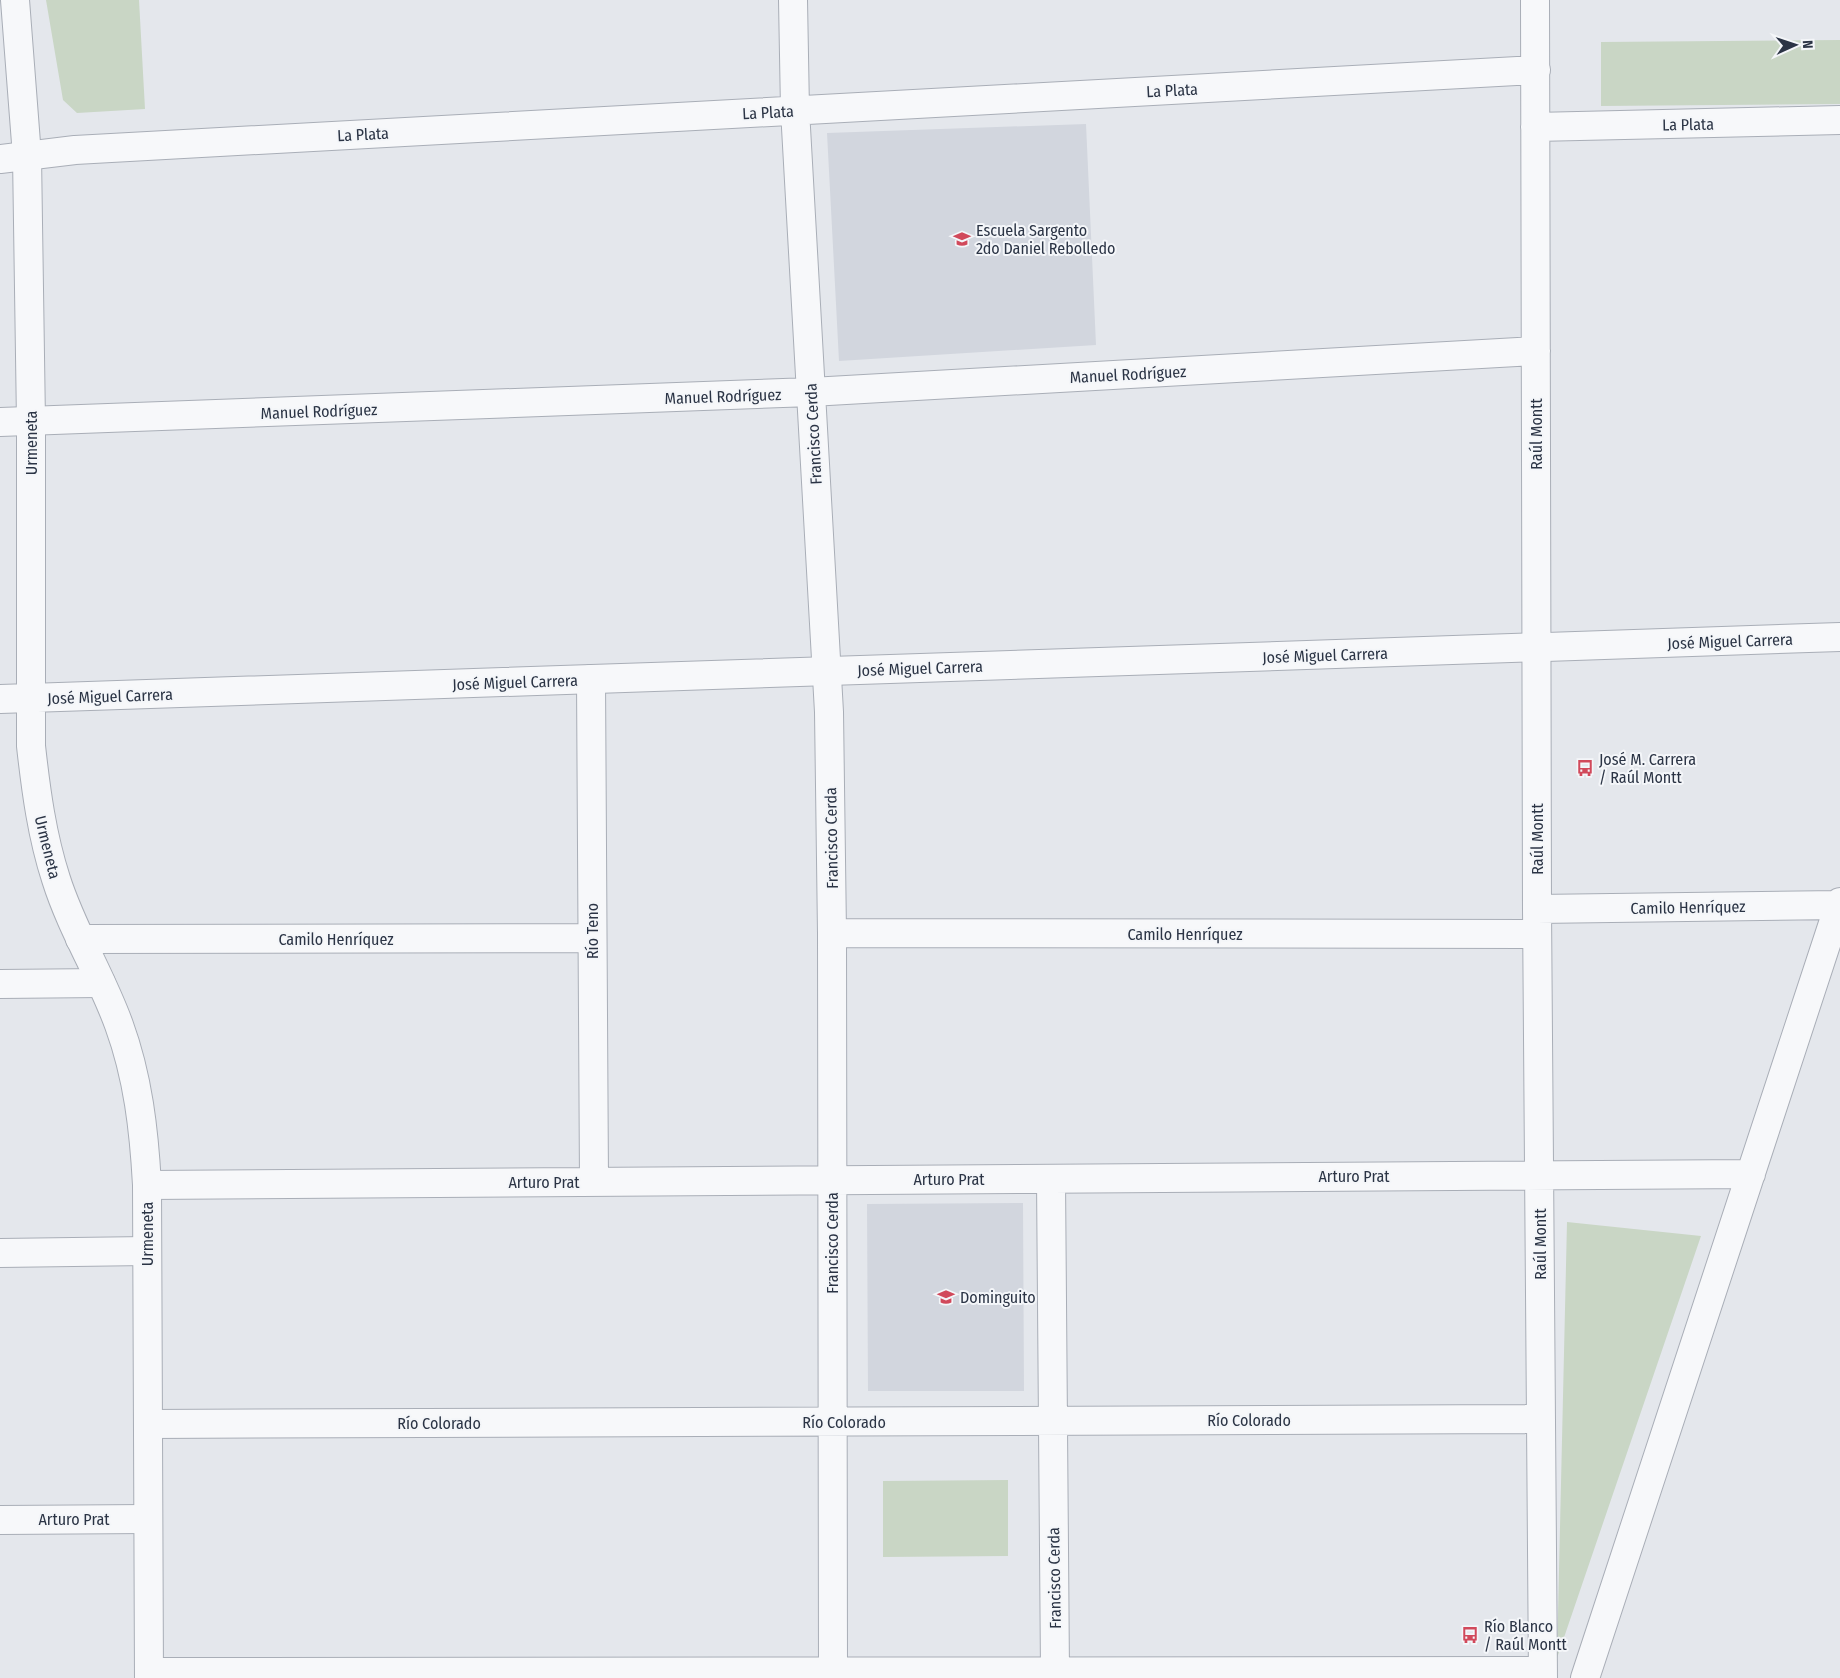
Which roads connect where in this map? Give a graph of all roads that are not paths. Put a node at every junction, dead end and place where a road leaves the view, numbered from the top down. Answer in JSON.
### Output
{"nodes":[{"id":1,"x":15,"y":0,"type":"edge"},
{"id":2,"x":793,"y":0,"type":"edge"},
{"id":3,"x":1535,"y":0,"type":"edge"},
{"id":4,"x":1536,"y":70,"type":"junction"},
{"id":5,"x":795,"y":110,"type":"junction"},
{"id":6,"x":1840,"y":120,"type":"edge"},
{"id":7,"x":1535,"y":127,"type":"junction"},
{"id":8,"x":27,"y":156,"type":"junction"},
{"id":9,"x":0,"y":159,"type":"edge"},
{"id":10,"x":1536,"y":352,"type":"junction"},
{"id":11,"x":811,"y":392,"type":"junction"},
{"id":12,"x":0,"y":422,"type":"edge"},
{"id":13,"x":31,"y":422,"type":"junction"},
{"id":14,"x":1840,"y":637,"type":"edge"},
{"id":15,"x":1537,"y":647,"type":"junction"},
{"id":16,"x":827,"y":671,"type":"junction"},
{"id":17,"x":591,"y":679,"type":"junction"},
{"id":18,"x":0,"y":699,"type":"edge"},
{"id":19,"x":32,"y":699,"type":"junction"},
{"id":20,"x":1840,"y":903,"type":"edge"},
{"id":21,"x":1537,"y":922,"type":"junction"},
{"id":22,"x":832,"y":933,"type":"junction"},
{"id":23,"x":592,"y":938,"type":"junction"},
{"id":24,"x":80,"y":939,"type":"junction"},
{"id":25,"x":101,"y":983,"type":"junction"},
{"id":26,"x":0,"y":984,"type":"edge"},
{"id":27,"x":1751,"y":1174,"type":"junction"},
{"id":28,"x":1539,"y":1175,"type":"junction"},
{"id":29,"x":1051,"y":1178,"type":"junction"},
{"id":30,"x":832,"y":1180,"type":"junction"},
{"id":31,"x":594,"y":1182,"type":"junction"},
{"id":32,"x":147,"y":1185,"type":"junction"},
{"id":33,"x":147,"y":1251,"type":"junction"},
{"id":34,"x":0,"y":1253,"type":"edge"},
{"id":35,"x":1541,"y":1419,"type":"junction"},
{"id":36,"x":1052,"y":1421,"type":"junction"},
{"id":37,"x":832,"y":1422,"type":"junction"},
{"id":38,"x":148,"y":1424,"type":"junction"},
{"id":39,"x":148,"y":1519,"type":"junction"},
{"id":40,"x":0,"y":1520,"type":"edge"},
{"id":41,"x":1543,"y":1674,"type":"edge"},
{"id":42,"x":149,"y":1675,"type":"edge"},
{"id":43,"x":595,"y":1675,"type":"edge"},
{"id":44,"x":833,"y":1675,"type":"edge"},
{"id":45,"x":1054,"y":1675,"type":"edge"},
{"id":46,"x":1300,"y":1675,"type":"edge"},
{"id":47,"x":1585,"y":1678,"type":"edge"}],
"edges":[{"from":1,"to":8,"type":"street","name":"Urmeneta"},
{"from":2,"to":5,"type":"street","name":"Francisco Cerda"},
{"from":3,"to":4,"type":"street","name":"Raúl Montt"},
{"from":4,"to":5,"type":"street","name":"La Plata"},
{"from":4,"to":7,"type":"street","name":"Raúl Montt"},
{"from":5,"to":8,"type":"street","name":"La Plata"},
{"from":5,"to":11,"type":"street","name":"Francisco Cerda"},
{"from":6,"to":7,"type":"street","name":"La Plata"},
{"from":7,"to":10,"type":"street","name":"Raúl Montt"},
{"from":8,"to":9,"type":"street","name":"La Plata"},
{"from":8,"to":13,"type":"street","name":"Urmeneta"},
{"from":10,"to":11,"type":"street","name":"Manuel Rodríguez"},
{"from":10,"to":15,"type":"street","name":"Raúl Montt"},
{"from":11,"to":13,"type":"street","name":"Manuel Rodríguez"},
{"from":11,"to":16,"type":"street","name":"Francisco Cerda"},
{"from":12,"to":13,"type":"street","name":"Manuel Rodríguez"},
{"from":13,"to":19,"type":"street","name":"Urmeneta"},
{"from":14,"to":15,"type":"street","name":"José Miguel Carrera"},
{"from":15,"to":16,"type":"street","name":"José Miguel Carrera"},
{"from":15,"to":21,"type":"street","name":"Raúl Montt"},
{"from":16,"to":17,"type":"street","name":"José Miguel Carrera"},
{"from":16,"to":22,"type":"street","name":"Francisco Cerda"},
{"from":17,"to":19,"type":"street","name":"José Miguel Carrera"},
{"from":17,"to":23,"type":"street","name":"Río Teno"},
{"from":18,"to":19,"type":"street","name":"José Miguel Carrera"},
{"from":19,"to":24,"type":"street","name":"Urmeneta"},
{"from":20,"to":21,"type":"street","name":"Camilo Henríquez"},
{"from":20,"to":27,"type":"street"},
{"from":21,"to":22,"type":"street","name":"Camilo Henríquez"},
{"from":21,"to":28,"type":"street","name":"Raúl Montt"},
{"from":22,"to":30,"type":"street","name":"Francisco Cerda"},
{"from":23,"to":24,"type":"street","name":"Camilo Henríquez"},
{"from":23,"to":31,"type":"street","name":"Río Teno"},
{"from":24,"to":25,"type":"street","name":"Urmeneta"},
{"from":25,"to":26,"type":"street"},
{"from":25,"to":32,"type":"street","name":"Urmeneta"},
{"from":27,"to":28,"type":"street","name":"Arturo Prat"},
{"from":27,"to":47,"type":"street"},
{"from":28,"to":29,"type":"street","name":"Arturo Prat"},
{"from":28,"to":35,"type":"street","name":"Raúl Montt"},
{"from":29,"to":30,"type":"street","name":"Arturo Prat"},
{"from":29,"to":36,"type":"street","name":"Francisco Cerda"},
{"from":30,"to":31,"type":"street","name":"Arturo Prat"},
{"from":30,"to":37,"type":"street","name":"Francisco Cerda"},
{"from":31,"to":32,"type":"street","name":"Arturo Prat"},
{"from":32,"to":33,"type":"street","name":"Urmeneta"},
{"from":33,"to":34,"type":"street"},
{"from":33,"to":38,"type":"street","name":"Urmeneta"},
{"from":35,"to":36,"type":"street","name":"Río Colorado"},
{"from":35,"to":41,"type":"street","name":"Raúl Montt"},
{"from":36,"to":37,"type":"street","name":"Río Colorado"},
{"from":36,"to":45,"type":"street","name":"Francisco Cerda"},
{"from":37,"to":38,"type":"street","name":"Río Colorado"},
{"from":37,"to":44,"type":"street","name":"Francisco Cerda"},
{"from":38,"to":39,"type":"street","name":"Urmeneta"},
{"from":39,"to":40,"type":"street","name":"Arturo Prat"},
{"from":39,"to":42,"type":"street","name":"Urmeneta"},
{"from":41,"to":46,"type":"street"},
{"from":42,"to":43,"type":"street"},
{"from":43,"to":44,"type":"street"},
{"from":44,"to":45,"type":"street"},
{"from":45,"to":46,"type":"street"}]}
